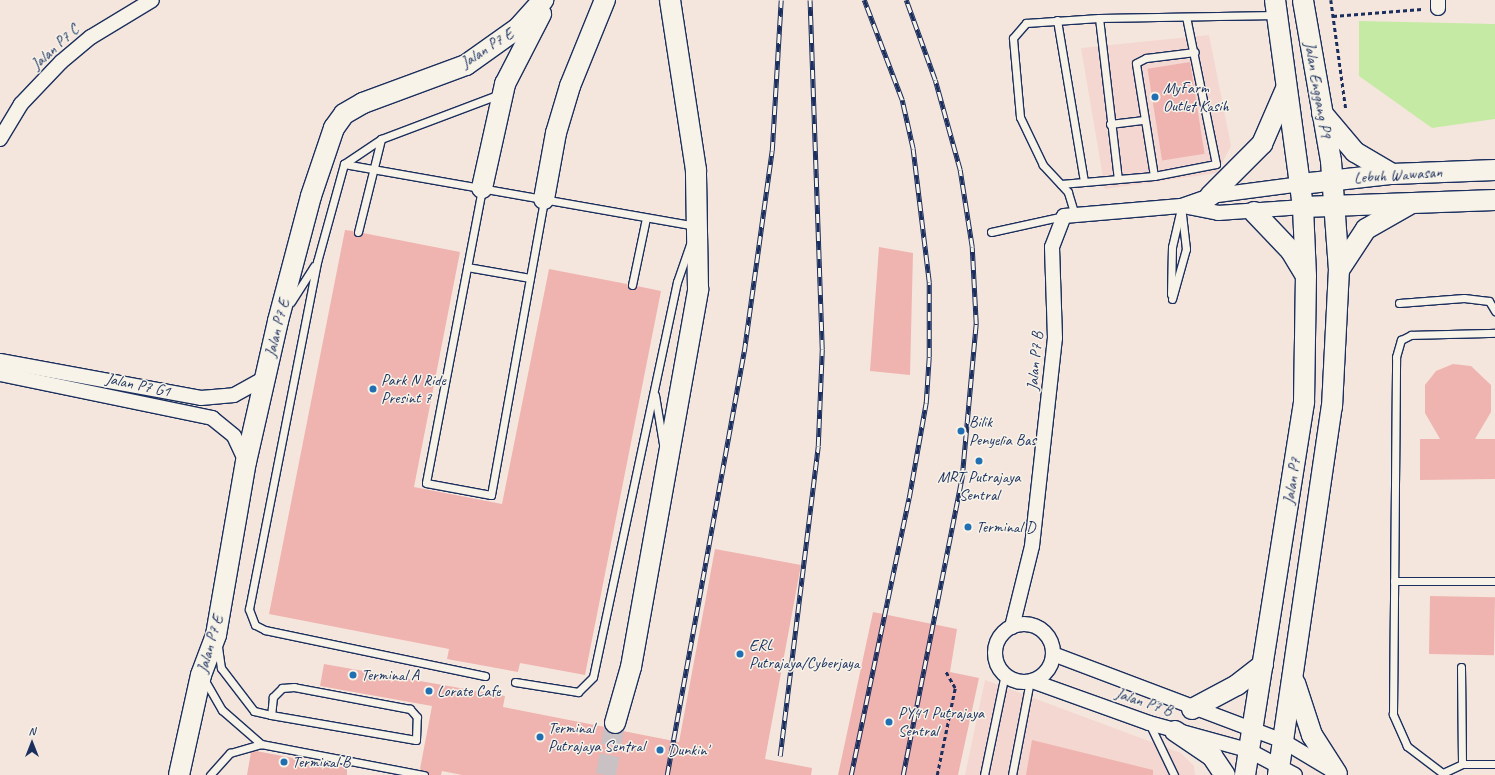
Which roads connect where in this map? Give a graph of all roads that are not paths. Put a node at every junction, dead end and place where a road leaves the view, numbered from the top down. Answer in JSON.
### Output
{"nodes":[{"id":1,"x":152,"y":0,"type":"edge"},
{"id":2,"x":543,"y":0,"type":"edge"},
{"id":3,"x":548,"y":0,"type":"edge"},
{"id":4,"x":605,"y":0,"type":"edge"},
{"id":5,"x":670,"y":0,"type":"edge"},
{"id":6,"x":1303,"y":0,"type":"edge"},
{"id":7,"x":1276,"y":7,"type":"edge"},
{"id":8,"x":1186,"y":17,"type":"junction"},
{"id":9,"x":1099,"y":18,"type":"junction"},
{"id":10,"x":1057,"y":20,"type":"junction"},
{"id":11,"x":1195,"y":52,"type":"junction"},
{"id":12,"x":1287,"y":87,"type":"junction"},
{"id":13,"x":502,"y":94,"type":"junction"},
{"id":14,"x":1322,"y":113,"type":"junction"},
{"id":15,"x":1144,"y":120,"type":"junction"},
{"id":16,"x":1110,"y":124,"type":"junction"},
{"id":17,"x":0,"y":139,"type":"edge"},
{"id":18,"x":381,"y":139,"type":"junction"},
{"id":19,"x":344,"y":164,"type":"junction"},
{"id":20,"x":372,"y":169,"type":"junction"},
{"id":21,"x":1495,"y":170,"type":"edge"},
{"id":22,"x":1392,"y":174,"type":"junction"},
{"id":23,"x":1154,"y":176,"type":"junction"},
{"id":24,"x":1118,"y":179,"type":"junction"},
{"id":25,"x":1331,"y":181,"type":"junction"},
{"id":26,"x":1084,"y":182,"type":"junction"},
{"id":27,"x":1061,"y":184,"type":"junction"},
{"id":28,"x":1301,"y":184,"type":"junction"},
{"id":29,"x":482,"y":188,"type":"junction"},
{"id":30,"x":1210,"y":196,"type":"junction"},
{"id":31,"x":544,"y":200,"type":"junction"},
{"id":32,"x":1495,"y":200,"type":"edge"},
{"id":33,"x":1412,"y":202,"type":"junction"},
{"id":34,"x":1334,"y":203,"type":"junction"},
{"id":35,"x":1181,"y":206,"type":"junction"},
{"id":36,"x":1303,"y":207,"type":"junction"},
{"id":37,"x":1254,"y":212,"type":"junction"},
{"id":38,"x":1069,"y":214,"type":"junction"},
{"id":39,"x":646,"y":218,"type":"junction"},
{"id":40,"x":697,"y":226,"type":"junction"},
{"id":41,"x":358,"y":232,"type":"dead end"},
{"id":42,"x":991,"y":232,"type":"dead end"},
{"id":43,"x":317,"y":262,"type":"junction"},
{"id":44,"x":467,"y":267,"type":"junction"},
{"id":45,"x":1339,"y":270,"type":"junction"},
{"id":46,"x":1306,"y":276,"type":"junction"},
{"id":47,"x":530,"y":278,"type":"junction"},
{"id":48,"x":632,"y":285,"type":"dead end"},
{"id":49,"x":1399,"y":303,"type":"dead end"},
{"id":50,"x":1495,"y":311,"type":"edge"},
{"id":51,"x":278,"y":321,"type":"junction"},
{"id":52,"x":1495,"y":333,"type":"edge"},
{"id":53,"x":0,"y":361,"type":"edge"},
{"id":54,"x":0,"y":374,"type":"edge"},
{"id":55,"x":265,"y":378,"type":"junction"},
{"id":56,"x":654,"y":391,"type":"junction"},
{"id":57,"x":666,"y":460,"type":"junction"},
{"id":58,"x":246,"y":462,"type":"junction"},
{"id":59,"x":1394,"y":581,"type":"junction"},
{"id":60,"x":1495,"y":581,"type":"edge"},
{"id":61,"x":1012,"y":627,"type":"junction"},
{"id":62,"x":216,"y":635,"type":"junction"},
{"id":63,"x":1053,"y":654,"type":"junction"},
{"id":64,"x":1263,"y":665,"type":"junction"},
{"id":65,"x":1461,"y":667,"type":"dead end"},
{"id":66,"x":1293,"y":671,"type":"junction"},
{"id":67,"x":1005,"y":674,"type":"junction"},
{"id":68,"x":201,"y":675,"type":"junction"},
{"id":69,"x":485,"y":676,"type":"dead end"},
{"id":70,"x":1031,"y":681,"type":"junction"},
{"id":71,"x":515,"y":682,"type":"dead end"},
{"id":72,"x":1192,"y":709,"type":"junction"},
{"id":73,"x":271,"y":715,"type":"junction"},
{"id":74,"x":615,"y":722,"type":"tunnel mouth"},
{"id":75,"x":1149,"y":723,"type":"junction"},
{"id":76,"x":1251,"y":730,"type":"junction"},
{"id":77,"x":1176,"y":731,"type":"junction"},
{"id":78,"x":1283,"y":741,"type":"junction"},
{"id":79,"x":261,"y":744,"type":"junction"},
{"id":80,"x":1248,"y":750,"type":"junction"},
{"id":81,"x":1462,"y":764,"type":"junction"},
{"id":82,"x":1495,"y":764,"type":"edge"},
{"id":83,"x":1284,"y":772,"type":"edge"},
{"id":84,"x":1339,"y":774,"type":"edge"},
{"id":85,"x":1444,"y":774,"type":"edge"},
{"id":86,"x":179,"y":775,"type":"edge"},
{"id":87,"x":210,"y":775,"type":"edge"},
{"id":88,"x":424,"y":775,"type":"edge"},
{"id":89,"x":984,"y":775,"type":"edge"},
{"id":90,"x":1012,"y":775,"type":"edge"},
{"id":91,"x":1174,"y":775,"type":"edge"},
{"id":92,"x":1225,"y":775,"type":"edge"},
{"id":93,"x":1245,"y":775,"type":"edge"}],
"edges":[{"from":1,"to":17,"type":"street","name":"Jalan P7 C"},
{"from":2,"to":51,"type":"main road","name":"Jalan P7 E"},
{"from":3,"to":13,"type":"main road"},
{"from":4,"to":31,"type":"main road"},
{"from":5,"to":40,"type":"main road"},
{"from":6,"to":14,"type":"main road","name":"Jalan Enggang P9"},
{"from":7,"to":8,"type":"lane"},
{"from":7,"to":12,"type":"main road","name":"Jalan P7"},
{"from":8,"to":9,"type":"lane"},
{"from":8,"to":11,"type":"lane"},
{"from":9,"to":10,"type":"lane"},
{"from":9,"to":16,"type":"lane"},
{"from":10,"to":26,"type":"lane"},
{"from":10,"to":27,"type":"lane"},
{"from":11,"to":15,"type":"lane"},
{"from":11,"to":23,"type":"lane"},
{"from":12,"to":28,"type":"main road","name":"Jalan P7"},
{"from":12,"to":30,"type":"main road"},
{"from":13,"to":18,"type":"lane"},
{"from":13,"to":29,"type":"main road"},
{"from":14,"to":22,"type":"main road"},
{"from":14,"to":25,"type":"main road","name":"Jalan Enggang P9"},
{"from":15,"to":16,"type":"lane"},
{"from":15,"to":23,"type":"lane"},
{"from":16,"to":24,"type":"lane"},
{"from":18,"to":19,"type":"lane"},
{"from":18,"to":20,"type":"lane"},
{"from":19,"to":20,"type":"lane"},
{"from":19,"to":43,"type":"lane"},
{"from":20,"to":29,"type":"lane"},
{"from":20,"to":41,"type":"lane"},
{"from":21,"to":22,"type":"main road","name":"Lebuh Wawasan"},
{"from":22,"to":25,"type":"main road","name":"Lebuh Wawasan"},
{"from":23,"to":24,"type":"lane"},
{"from":24,"to":26,"type":"lane"},
{"from":25,"to":28,"type":"main road","name":"Lebuh Wawasan"},
{"from":25,"to":34,"type":"main road","name":"Jalan Enggang P9"},
{"from":26,"to":27,"type":"lane"},
{"from":27,"to":38,"type":"lane"},
{"from":28,"to":30,"type":"street"},
{"from":28,"to":36,"type":"main road","name":"Jalan P7"},
{"from":29,"to":31,"type":"lane"},
{"from":29,"to":44,"type":"lane"},
{"from":30,"to":35,"type":"street"},
{"from":31,"to":39,"type":"lane"},
{"from":31,"to":47,"type":"lane"},
{"from":32,"to":33,"type":"main road","name":"Lebuh Wawasan"},
{"from":33,"to":34,"type":"main road","name":"Lebuh Wawasan"},
{"from":33,"to":45,"type":"main road"},
{"from":34,"to":36,"type":"main road","name":"Lebuh Wawasan"},
{"from":34,"to":45,"type":"main road","name":"Jalan P7"},
{"from":35,"to":35,"type":"lane"},
{"from":35,"to":37,"type":"street"},
{"from":35,"to":38,"type":"street"},
{"from":36,"to":37,"type":"street"},
{"from":36,"to":46,"type":"main road","name":"Jalan P7"},
{"from":37,"to":46,"type":"main road"},
{"from":38,"to":42,"type":"lane"},
{"from":38,"to":61,"type":"street","name":"Jalan P7 B"},
{"from":39,"to":40,"type":"lane"},
{"from":39,"to":48,"type":"lane"},
{"from":40,"to":56,"type":"lane"},
{"from":40,"to":57,"type":"main road"},
{"from":43,"to":51,"type":"lane"},
{"from":43,"to":69,"type":"lane"},
{"from":44,"to":47,"type":"lane"},
{"from":44,"to":47,"type":"lane"},
{"from":45,"to":66,"type":"main road","name":"Jalan P7"},
{"from":46,"to":64,"type":"main road","name":"Jalan P7"},
{"from":49,"to":50,"type":"lane"},
{"from":51,"to":55,"type":"main road","name":"Jalan P7 E"},
{"from":52,"to":59,"type":"lane"},
{"from":53,"to":55,"type":"street","name":"Jalan P7 G1"},
{"from":54,"to":58,"type":"street","name":"Jalan P7 G1"},
{"from":55,"to":58,"type":"main road","name":"Jalan P7 E"},
{"from":56,"to":57,"type":"lane"},
{"from":56,"to":71,"type":"lane"},
{"from":57,"to":74,"type":"main road"},
{"from":58,"to":62,"type":"main road","name":"Jalan P7 E"},
{"from":59,"to":60,"type":"lane"},
{"from":59,"to":85,"type":"lane"},
{"from":61,"to":63,"type":"street"},
{"from":61,"to":67,"type":"street","name":"Jalan P7 B"},
{"from":62,"to":68,"type":"main road","name":"Jalan P7 E"},
{"from":62,"to":73,"type":"lane"},
{"from":63,"to":70,"type":"street"},
{"from":63,"to":72,"type":"street","name":"Jalan P7 B"},
{"from":64,"to":72,"type":"main road"},
{"from":64,"to":76,"type":"main road","name":"Jalan P7"},
{"from":65,"to":81,"type":"lane"},
{"from":66,"to":78,"type":"main road","name":"Jalan P7"},
{"from":66,"to":84,"type":"main road"},
{"from":67,"to":70,"type":"street","name":"Jalan P7 B"},
{"from":67,"to":89,"type":"lane"},
{"from":68,"to":79,"type":"lane"},
{"from":68,"to":86,"type":"main road","name":"Jalan P7 E"},
{"from":70,"to":75,"type":"street","name":"Jalan P7 B"},
{"from":70,"to":90,"type":"lane"},
{"from":72,"to":76,"type":"street","name":"Jalan P7 B"},
{"from":73,"to":73,"type":"lane"},
{"from":75,"to":77,"type":"street","name":"Jalan P7 B"},
{"from":75,"to":91,"type":"lane"},
{"from":76,"to":78,"type":"street","name":"Jalan P7 B"},
{"from":76,"to":80,"type":"main road","name":"Jalan P7"},
{"from":77,"to":80,"type":"street","name":"Jalan P7 B"},
{"from":77,"to":92,"type":"main road"},
{"from":78,"to":83,"type":"main road","name":"Jalan P7"},
{"from":78,"to":84,"type":"street","name":"Jalan P7 B"},
{"from":79,"to":87,"type":"lane"},
{"from":79,"to":88,"type":"lane"},
{"from":80,"to":83,"type":"street","name":"Jalan P7 B"},
{"from":80,"to":93,"type":"main road","name":"Jalan P7"},
{"from":81,"to":82,"type":"lane"},
{"from":81,"to":85,"type":"lane"}]}
